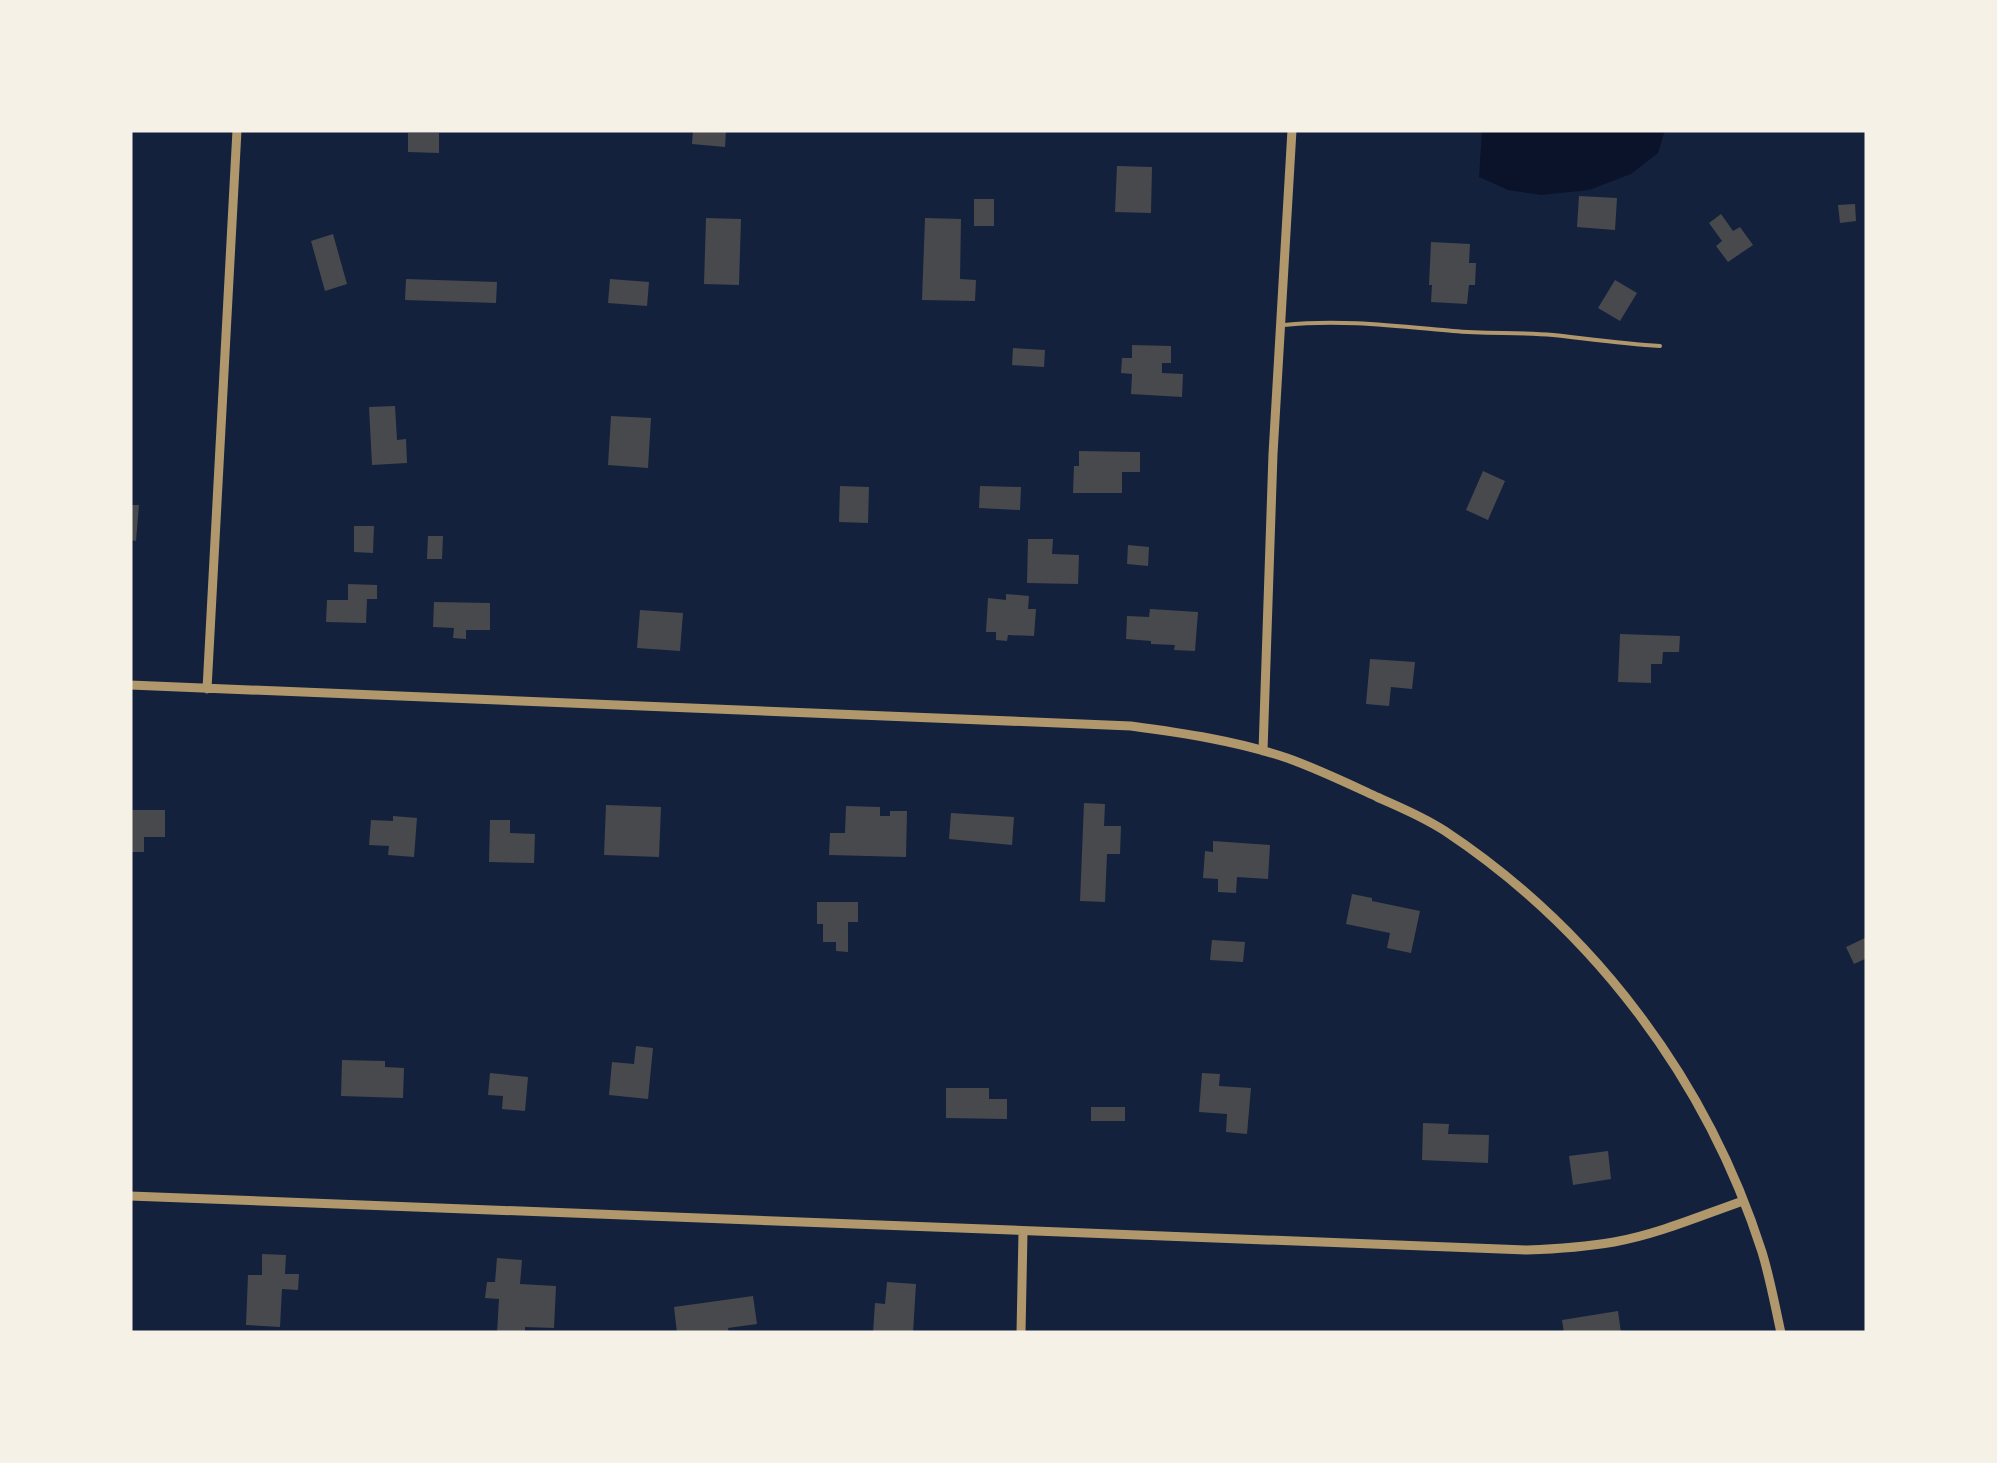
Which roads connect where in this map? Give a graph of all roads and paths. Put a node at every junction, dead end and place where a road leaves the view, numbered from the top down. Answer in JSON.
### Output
{"nodes":[{"id":1,"x":237,"y":130,"type":"edge"},
{"id":2,"x":1292,"y":130,"type":"edge"},
{"id":3,"x":1280,"y":325,"type":"junction"},
{"id":4,"x":1660,"y":346,"type":"dead end"},
{"id":5,"x":130,"y":685,"type":"edge"},
{"id":6,"x":208,"y":689,"type":"junction"},
{"id":7,"x":1263,"y":751,"type":"junction"},
{"id":8,"x":130,"y":1196,"type":"edge"},
{"id":9,"x":1742,"y":1201,"type":"junction"},
{"id":10,"x":1023,"y":1232,"type":"junction"},
{"id":11,"x":1021,"y":1333,"type":"edge"},
{"id":12,"x":1781,"y":1333,"type":"edge"}],
"edges":[{"from":1,"to":6,"type":"street"},
{"from":2,"to":3,"type":"street"},
{"from":3,"to":4,"type":"lane"},
{"from":3,"to":7,"type":"street"},
{"from":5,"to":6,"type":"street"},
{"from":6,"to":7,"type":"street"},
{"from":7,"to":9,"type":"street"},
{"from":8,"to":10,"type":"street"},
{"from":9,"to":10,"type":"street"},
{"from":9,"to":12,"type":"street"},
{"from":10,"to":11,"type":"street"}]}
